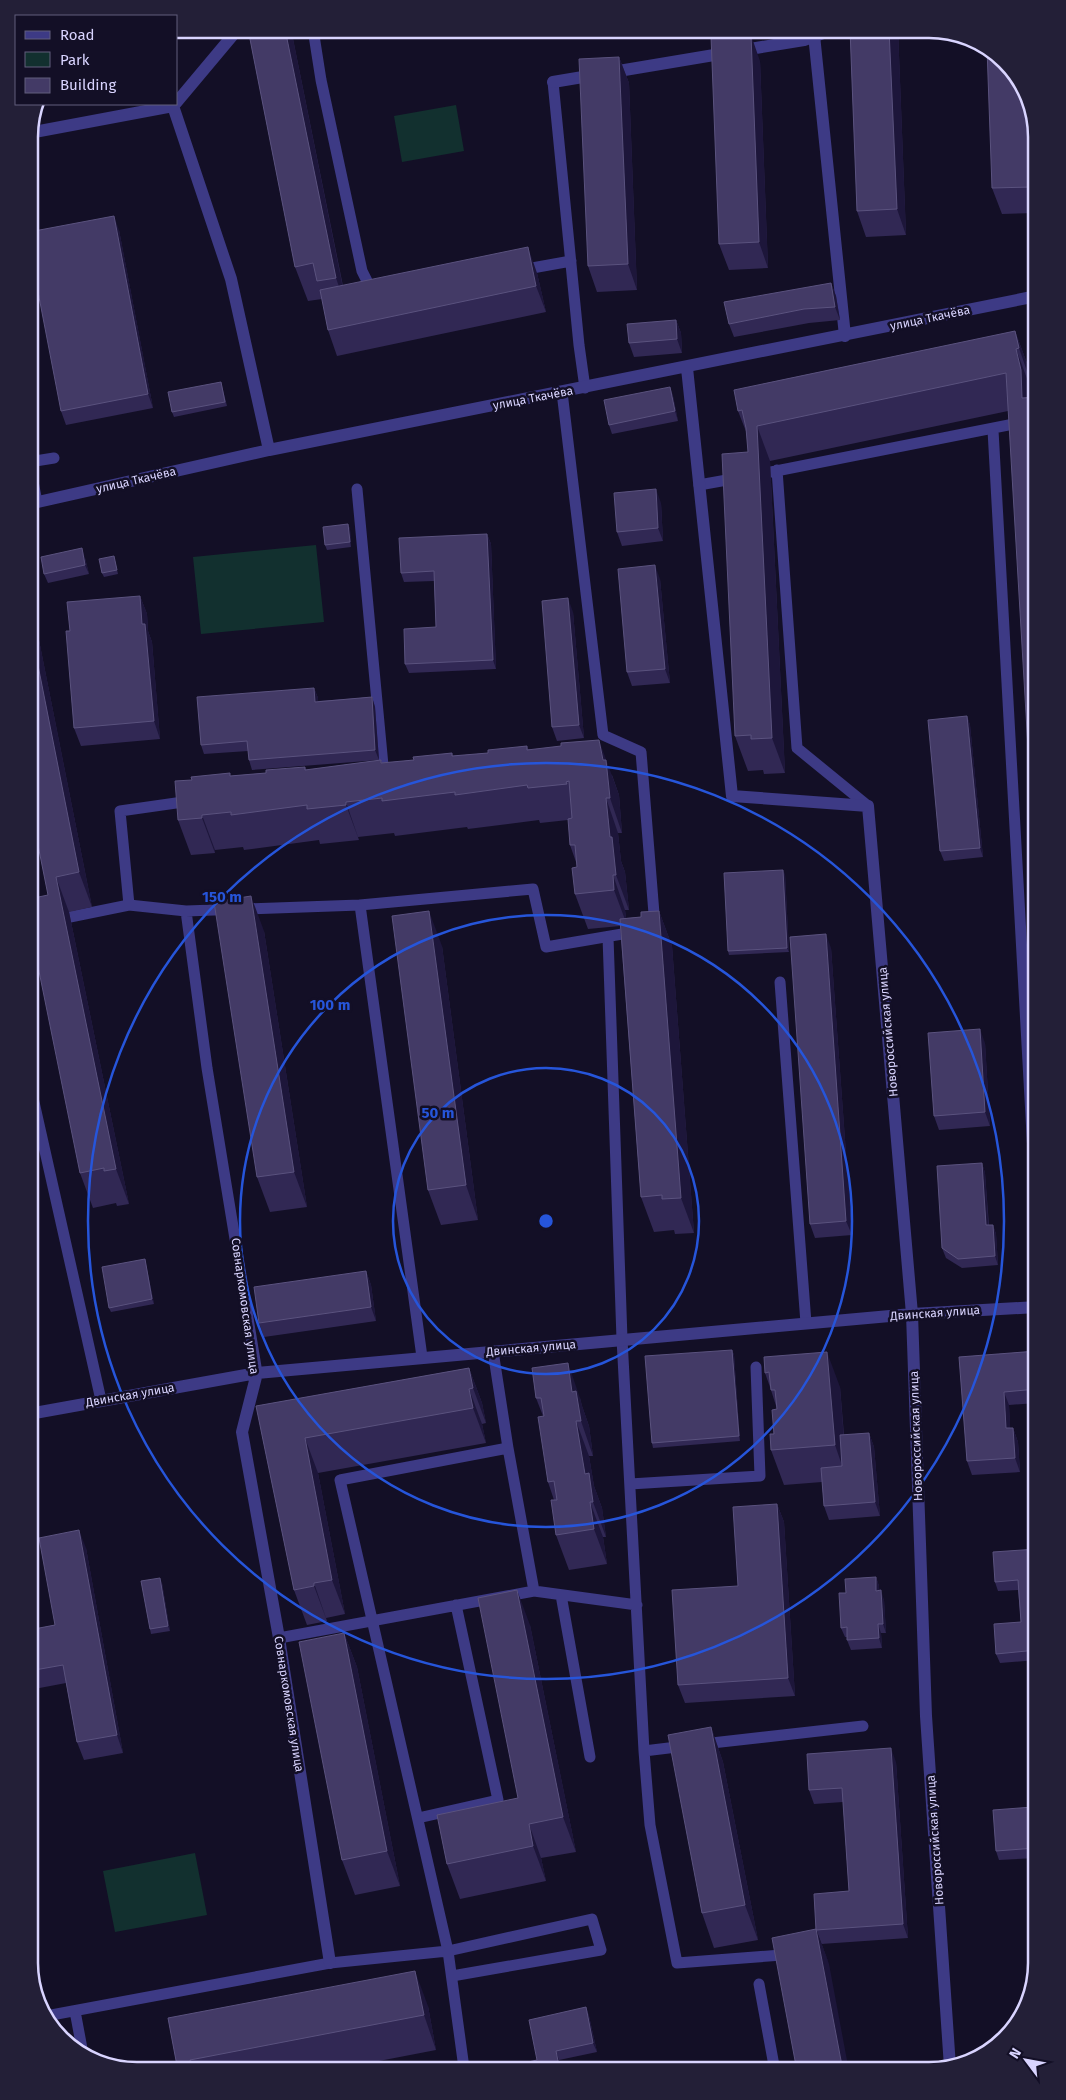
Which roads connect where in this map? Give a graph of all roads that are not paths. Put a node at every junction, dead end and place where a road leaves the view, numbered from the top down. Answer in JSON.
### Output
{"nodes":[{"id":1,"x":230,"y":38,"type":"edge"},
{"id":2,"x":314,"y":38,"type":"edge"},
{"id":3,"x":805,"y":38,"type":"edge"},
{"id":4,"x":814,"y":38,"type":"edge"},
{"id":5,"x":553,"y":82,"type":"joint"},
{"id":6,"x":178,"y":100,"type":"edge"},
{"id":7,"x":170,"y":105,"type":"edge"},
{"id":8,"x":175,"y":105,"type":"edge"},
{"id":9,"x":38,"y":131,"type":"edge"},
{"id":10,"x":571,"y":261,"type":"junction"},
{"id":11,"x":506,"y":272,"type":"edge"},
{"id":12,"x":391,"y":293,"type":"edge"},
{"id":13,"x":1028,"y":298,"type":"edge"},
{"id":14,"x":845,"y":336,"type":"junction"},
{"id":15,"x":687,"y":368,"type":"junction"},
{"id":16,"x":585,"y":388,"type":"junction"},
{"id":17,"x":562,"y":392,"type":"junction"},
{"id":18,"x":1019,"y":424,"type":"edge"},
{"id":19,"x":993,"y":430,"type":"junction"},
{"id":20,"x":270,"y":450,"type":"junction"},
{"id":21,"x":54,"y":458,"type":"dead end"},
{"id":22,"x":38,"y":461,"type":"edge"},
{"id":23,"x":751,"y":475,"type":"edge"},
{"id":24,"x":699,"y":485,"type":"junction"},
{"id":25,"x":357,"y":489,"type":"dead end"},
{"id":26,"x":38,"y":502,"type":"edge"},
{"id":27,"x":603,"y":735,"type":"junction"},
{"id":28,"x":590,"y":743,"type":"edge"},
{"id":29,"x":384,"y":776,"type":"edge"},
{"id":30,"x":198,"y":800,"type":"edge"},
{"id":31,"x":868,"y":806,"type":"junction"},
{"id":32,"x":360,"y":904,"type":"junction"},
{"id":33,"x":129,"y":905,"type":"junction"},
{"id":34,"x":186,"y":911,"type":"junction"},
{"id":35,"x":70,"y":917,"type":"dead end"},
{"id":36,"x":608,"y":936,"type":"junction"},
{"id":37,"x":780,"y":982,"type":"dead end"},
{"id":38,"x":1028,"y":1062,"type":"edge"},
{"id":39,"x":38,"y":1121,"type":"edge"},
{"id":40,"x":1028,"y":1308,"type":"edge"},
{"id":41,"x":912,"y":1314,"type":"junction"},
{"id":42,"x":806,"y":1323,"type":"junction"},
{"id":43,"x":622,"y":1339,"type":"junction"},
{"id":44,"x":493,"y":1351,"type":"junction"},
{"id":45,"x":422,"y":1357,"type":"junction"},
{"id":46,"x":756,"y":1366,"type":"dead end"},
{"id":47,"x":257,"y":1373,"type":"junction"},
{"id":48,"x":100,"y":1400,"type":"junction"},
{"id":49,"x":38,"y":1412,"type":"edge"},
{"id":50,"x":508,"y":1448,"type":"junction"},
{"id":51,"x":630,"y":1484,"type":"junction"},
{"id":52,"x":534,"y":1591,"type":"junction"},
{"id":53,"x":561,"y":1595,"type":"junction"},
{"id":54,"x":456,"y":1605,"type":"junction"},
{"id":55,"x":637,"y":1605,"type":"junction"},
{"id":56,"x":373,"y":1621,"type":"junction"},
{"id":57,"x":279,"y":1638,"type":"junction"},
{"id":58,"x":863,"y":1726,"type":"dead end"},
{"id":59,"x":644,"y":1751,"type":"junction"},
{"id":60,"x":590,"y":1757,"type":"dead end"},
{"id":61,"x":418,"y":1818,"type":"junction"},
{"id":62,"x":448,"y":1951,"type":"junction"},
{"id":63,"x":782,"y":1955,"type":"edge"},
{"id":64,"x":330,"y":1963,"type":"junction"},
{"id":65,"x":452,"y":1976,"type":"junction"},
{"id":66,"x":759,"y":1984,"type":"dead end"},
{"id":67,"x":75,"y":2011,"type":"junction"},
{"id":68,"x":52,"y":2015,"type":"edge"},
{"id":69,"x":81,"y":2045,"type":"edge"},
{"id":70,"x":950,"y":2061,"type":"edge"},
{"id":71,"x":463,"y":2062,"type":"edge"},
{"id":72,"x":773,"y":2062,"type":"edge"}],
"edges":[{"from":1,"to":6,"type":"street"},
{"from":2,"to":12,"type":"lane"},
{"from":3,"to":5,"type":"street"},
{"from":4,"to":14,"type":"street"},
{"from":5,"to":10,"type":"lane"},
{"from":7,"to":9,"type":"street"},
{"from":8,"to":20,"type":"street"},
{"from":10,"to":11,"type":"lane"},
{"from":10,"to":16,"type":"lane"},
{"from":13,"to":14,"type":"street","name":"улица Ткачёва"},
{"from":14,"to":15,"type":"street","name":"улица Ткачёва"},
{"from":15,"to":16,"type":"street","name":"улица Ткачёва"},
{"from":15,"to":24,"type":"street"},
{"from":16,"to":17,"type":"street","name":"улица Ткачёва"},
{"from":17,"to":20,"type":"street","name":"улица Ткачёва"},
{"from":17,"to":27,"type":"lane"},
{"from":18,"to":19,"type":"lane"},
{"from":19,"to":31,"type":"lane"},
{"from":19,"to":38,"type":"lane"},
{"from":20,"to":26,"type":"street","name":"улица Ткачёва"},
{"from":21,"to":22,"type":"lane"},
{"from":23,"to":24,"type":"lane"},
{"from":24,"to":31,"type":"street"},
{"from":25,"to":29,"type":"lane"},
{"from":27,"to":28,"type":"lane"},
{"from":27,"to":36,"type":"lane"},
{"from":30,"to":33,"type":"lane"},
{"from":31,"to":41,"type":"street","name":"Новороссийская улица"},
{"from":32,"to":34,"type":"lane"},
{"from":32,"to":36,"type":"lane"},
{"from":32,"to":45,"type":"lane"},
{"from":33,"to":34,"type":"lane"},
{"from":33,"to":35,"type":"lane"},
{"from":34,"to":47,"type":"lane","name":"Совнаркомовская улица"},
{"from":36,"to":43,"type":"lane"},
{"from":37,"to":42,"type":"lane"},
{"from":39,"to":48,"type":"lane"},
{"from":40,"to":41,"type":"street","name":"Двинская улица"},
{"from":41,"to":42,"type":"street","name":"Двинская улица"},
{"from":41,"to":70,"type":"street","name":"Новороссийская улица"},
{"from":42,"to":43,"type":"street","name":"Двинская улица"},
{"from":43,"to":44,"type":"street","name":"Двинская улица"},
{"from":43,"to":51,"type":"lane"},
{"from":44,"to":45,"type":"street","name":"Двинская улица"},
{"from":44,"to":50,"type":"lane"},
{"from":45,"to":47,"type":"street","name":"Двинская улица"},
{"from":46,"to":51,"type":"lane"},
{"from":47,"to":48,"type":"street","name":"Двинская улица"},
{"from":47,"to":57,"type":"street","name":"Совнаркомовская улица"},
{"from":48,"to":49,"type":"street","name":"Двинская улица"},
{"from":50,"to":52,"type":"lane"},
{"from":50,"to":56,"type":"lane"},
{"from":51,"to":55,"type":"lane"},
{"from":52,"to":53,"type":"lane"},
{"from":52,"to":54,"type":"lane"},
{"from":53,"to":55,"type":"lane"},
{"from":53,"to":60,"type":"lane"},
{"from":54,"to":56,"type":"lane"},
{"from":54,"to":61,"type":"lane"},
{"from":55,"to":59,"type":"lane"},
{"from":56,"to":57,"type":"lane"},
{"from":56,"to":61,"type":"lane"},
{"from":57,"to":64,"type":"street","name":"Совнаркомовская улица"},
{"from":58,"to":59,"type":"lane"},
{"from":59,"to":63,"type":"lane"},
{"from":61,"to":62,"type":"lane"},
{"from":62,"to":64,"type":"lane"},
{"from":62,"to":65,"type":"lane"},
{"from":62,"to":65,"type":"lane"},
{"from":64,"to":67,"type":"lane"},
{"from":65,"to":71,"type":"lane"},
{"from":66,"to":72,"type":"lane"},
{"from":67,"to":68,"type":"lane"},
{"from":67,"to":69,"type":"lane"}]}
